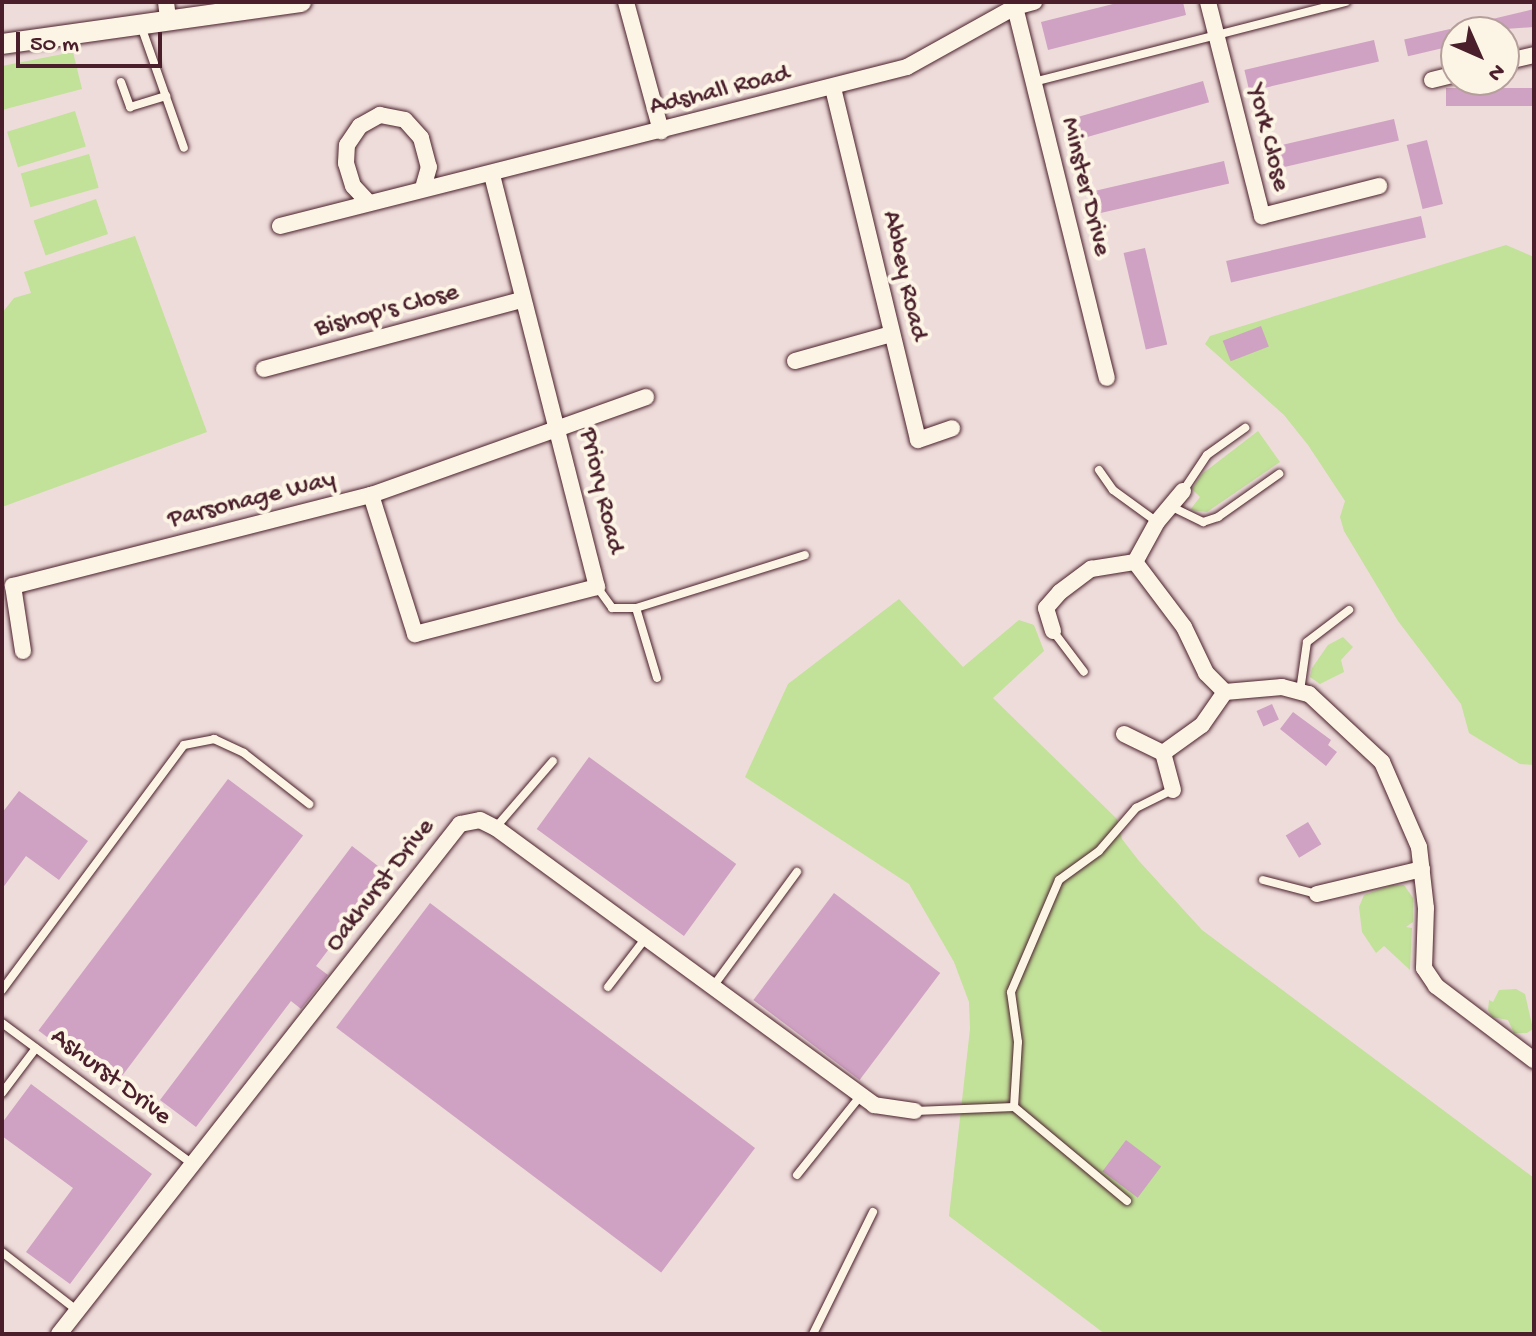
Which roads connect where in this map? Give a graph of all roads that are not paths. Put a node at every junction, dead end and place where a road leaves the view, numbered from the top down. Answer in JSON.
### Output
{"nodes":[{"id":1,"x":301,"y":2,"type":"edge"},
{"id":2,"x":626,"y":2,"type":"edge"},
{"id":3,"x":1034,"y":2,"type":"edge"},
{"id":4,"x":1208,"y":2,"type":"edge"},
{"id":5,"x":1346,"y":2,"type":"edge"},
{"id":6,"x":1015,"y":7,"type":"junction"},
{"id":7,"x":167,"y":10,"type":"edge"},
{"id":8,"x":139,"y":22,"type":"junction"},
{"id":9,"x":1216,"y":33,"type":"junction"},
{"id":10,"x":2,"y":44,"type":"edge"},
{"id":11,"x":1440,"y":78,"type":"edge"},
{"id":12,"x":1432,"y":80,"type":"dead end"},
{"id":13,"x":121,"y":82,"type":"dead end"},
{"id":14,"x":1034,"y":82,"type":"junction"},
{"id":15,"x":833,"y":88,"type":"junction"},
{"id":16,"x":166,"y":96,"type":"junction"},
{"id":17,"x":661,"y":131,"type":"junction"},
{"id":18,"x":184,"y":148,"type":"dead end"},
{"id":19,"x":492,"y":176,"type":"junction"},
{"id":20,"x":1379,"y":186,"type":"dead end"},
{"id":21,"x":423,"y":188,"type":"junction"},
{"id":22,"x":369,"y":203,"type":"junction"},
{"id":23,"x":280,"y":226,"type":"dead end"},
{"id":24,"x":522,"y":300,"type":"junction"},
{"id":25,"x":891,"y":334,"type":"junction"},
{"id":26,"x":795,"y":361,"type":"dead end"},
{"id":27,"x":264,"y":369,"type":"dead end"},
{"id":28,"x":1107,"y":378,"type":"dead end"},
{"id":29,"x":646,"y":397,"type":"dead end"},
{"id":30,"x":559,"y":424,"type":"junction"},
{"id":31,"x":952,"y":428,"type":"dead end"},
{"id":32,"x":1245,"y":428,"type":"dead end"},
{"id":33,"x":1099,"y":470,"type":"dead end"},
{"id":34,"x":1279,"y":474,"type":"dead end"},
{"id":35,"x":1183,"y":491,"type":"joint"},
{"id":36,"x":371,"y":495,"type":"junction"},
{"id":37,"x":1170,"y":506,"type":"junction"},
{"id":38,"x":1157,"y":522,"type":"junction"},
{"id":39,"x":805,"y":555,"type":"dead end"},
{"id":40,"x":1135,"y":562,"type":"junction"},
{"id":41,"x":597,"y":587,"type":"junction"},
{"id":42,"x":636,"y":608,"type":"junction"},
{"id":43,"x":1349,"y":610,"type":"dead end"},
{"id":44,"x":1053,"y":631,"type":"joint"},
{"id":45,"x":23,"y":651,"type":"dead end"},
{"id":46,"x":1084,"y":672,"type":"dead end"},
{"id":47,"x":657,"y":678,"type":"dead end"},
{"id":48,"x":1300,"y":691,"type":"junction"},
{"id":49,"x":1225,"y":692,"type":"junction"},
{"id":50,"x":1124,"y":734,"type":"dead end"},
{"id":51,"x":1163,"y":753,"type":"junction"},
{"id":52,"x":553,"y":761,"type":"dead end"},
{"id":53,"x":1173,"y":790,"type":"joint"},
{"id":54,"x":309,"y":804,"type":"dead end"},
{"id":55,"x":496,"y":828,"type":"junction"},
{"id":56,"x":1422,"y":869,"type":"junction"},
{"id":57,"x":797,"y":872,"type":"dead end"},
{"id":58,"x":1263,"y":880,"type":"dead end"},
{"id":59,"x":1317,"y":894,"type":"joint"},
{"id":60,"x":645,"y":939,"type":"junction"},
{"id":61,"x":608,"y":987,"type":"dead end"},
{"id":62,"x":711,"y":989,"type":"junction"},
{"id":63,"x":2,"y":990,"type":"edge"},
{"id":64,"x":2,"y":1023,"type":"edge"},
{"id":65,"x":36,"y":1048,"type":"junction"},
{"id":66,"x":1534,"y":1060,"type":"edge"},
{"id":67,"x":2,"y":1093,"type":"edge"},
{"id":68,"x":861,"y":1095,"type":"junction"},
{"id":69,"x":1014,"y":1107,"type":"junction"},
{"id":70,"x":915,"y":1111,"type":"joint"},
{"id":71,"x":194,"y":1166,"type":"junction"},
{"id":72,"x":797,"y":1175,"type":"dead end"},
{"id":73,"x":1127,"y":1201,"type":"dead end"},
{"id":74,"x":873,"y":1212,"type":"dead end"},
{"id":75,"x":2,"y":1252,"type":"edge"},
{"id":76,"x":79,"y":1312,"type":"junction"},
{"id":77,"x":59,"y":1334,"type":"edge"},
{"id":78,"x":813,"y":1334,"type":"edge"}],
"edges":[{"from":1,"to":7,"type":"street"},
{"from":2,"to":17,"type":"street"},
{"from":3,"to":6,"type":"street","name":"Adshall Road"},
{"from":4,"to":9,"type":"street","name":"York Close"},
{"from":5,"to":9,"type":"lane"},
{"from":6,"to":14,"type":"street","name":"Minster Drive"},
{"from":6,"to":15,"type":"street","name":"Adshall Road"},
{"from":7,"to":8,"type":"street"},
{"from":8,"to":10,"type":"street"},
{"from":8,"to":16,"type":"lane"},
{"from":9,"to":14,"type":"lane"},
{"from":9,"to":20,"type":"street","name":"York Close"},
{"from":11,"to":12,"type":"street"},
{"from":13,"to":16,"type":"lane"},
{"from":14,"to":28,"type":"street","name":"Minster Drive"},
{"from":15,"to":17,"type":"street","name":"Adshall Road"},
{"from":15,"to":25,"type":"street","name":"Abbey Road"},
{"from":16,"to":18,"type":"lane"},
{"from":17,"to":19,"type":"street","name":"Adshall Road"},
{"from":19,"to":21,"type":"street","name":"Adshall Road"},
{"from":19,"to":24,"type":"street","name":"Priory Road"},
{"from":21,"to":22,"type":"street","name":"Adshall Road"},
{"from":21,"to":22,"type":"street"},
{"from":22,"to":23,"type":"street","name":"Adshall Road"},
{"from":24,"to":27,"type":"street","name":"Bishop's Close"},
{"from":24,"to":30,"type":"street","name":"Priory Road"},
{"from":25,"to":26,"type":"street"},
{"from":25,"to":31,"type":"street","name":"Abbey Road"},
{"from":29,"to":30,"type":"street","name":"Parsonage Way"},
{"from":30,"to":36,"type":"street","name":"Parsonage Way"},
{"from":30,"to":41,"type":"street","name":"Priory Road"},
{"from":32,"to":35,"type":"lane"},
{"from":33,"to":38,"type":"lane"},
{"from":34,"to":37,"type":"lane"},
{"from":35,"to":37,"type":"street"},
{"from":36,"to":41,"type":"street","name":"Priory Road"},
{"from":36,"to":45,"type":"street","name":"Parsonage Way"},
{"from":37,"to":38,"type":"street"},
{"from":38,"to":40,"type":"street"},
{"from":39,"to":42,"type":"lane"},
{"from":40,"to":44,"type":"street"},
{"from":40,"to":49,"type":"street"},
{"from":41,"to":42,"type":"lane"},
{"from":42,"to":47,"type":"lane"},
{"from":43,"to":48,"type":"lane"},
{"from":44,"to":46,"type":"lane"},
{"from":48,"to":49,"type":"street"},
{"from":48,"to":56,"type":"street"},
{"from":49,"to":51,"type":"street"},
{"from":50,"to":51,"type":"street"},
{"from":51,"to":53,"type":"street"},
{"from":52,"to":55,"type":"lane"},
{"from":53,"to":69,"type":"lane"},
{"from":54,"to":63,"type":"lane"},
{"from":55,"to":60,"type":"street"},
{"from":55,"to":71,"type":"street","name":"Oakhurst Drive"},
{"from":56,"to":59,"type":"street"},
{"from":56,"to":66,"type":"street"},
{"from":57,"to":62,"type":"lane"},
{"from":58,"to":59,"type":"lane"},
{"from":60,"to":61,"type":"lane"},
{"from":60,"to":62,"type":"street"},
{"from":62,"to":68,"type":"street"},
{"from":64,"to":65,"type":"lane","name":"Ashurst Drive"},
{"from":65,"to":67,"type":"lane"},
{"from":65,"to":71,"type":"lane","name":"Ashurst Drive"},
{"from":68,"to":70,"type":"street"},
{"from":68,"to":72,"type":"lane"},
{"from":69,"to":70,"type":"lane"},
{"from":69,"to":73,"type":"lane"},
{"from":71,"to":76,"type":"street","name":"Oakhurst Drive"},
{"from":74,"to":78,"type":"lane"},
{"from":75,"to":76,"type":"lane"},
{"from":76,"to":77,"type":"street","name":"Oakhurst Drive"}]}
